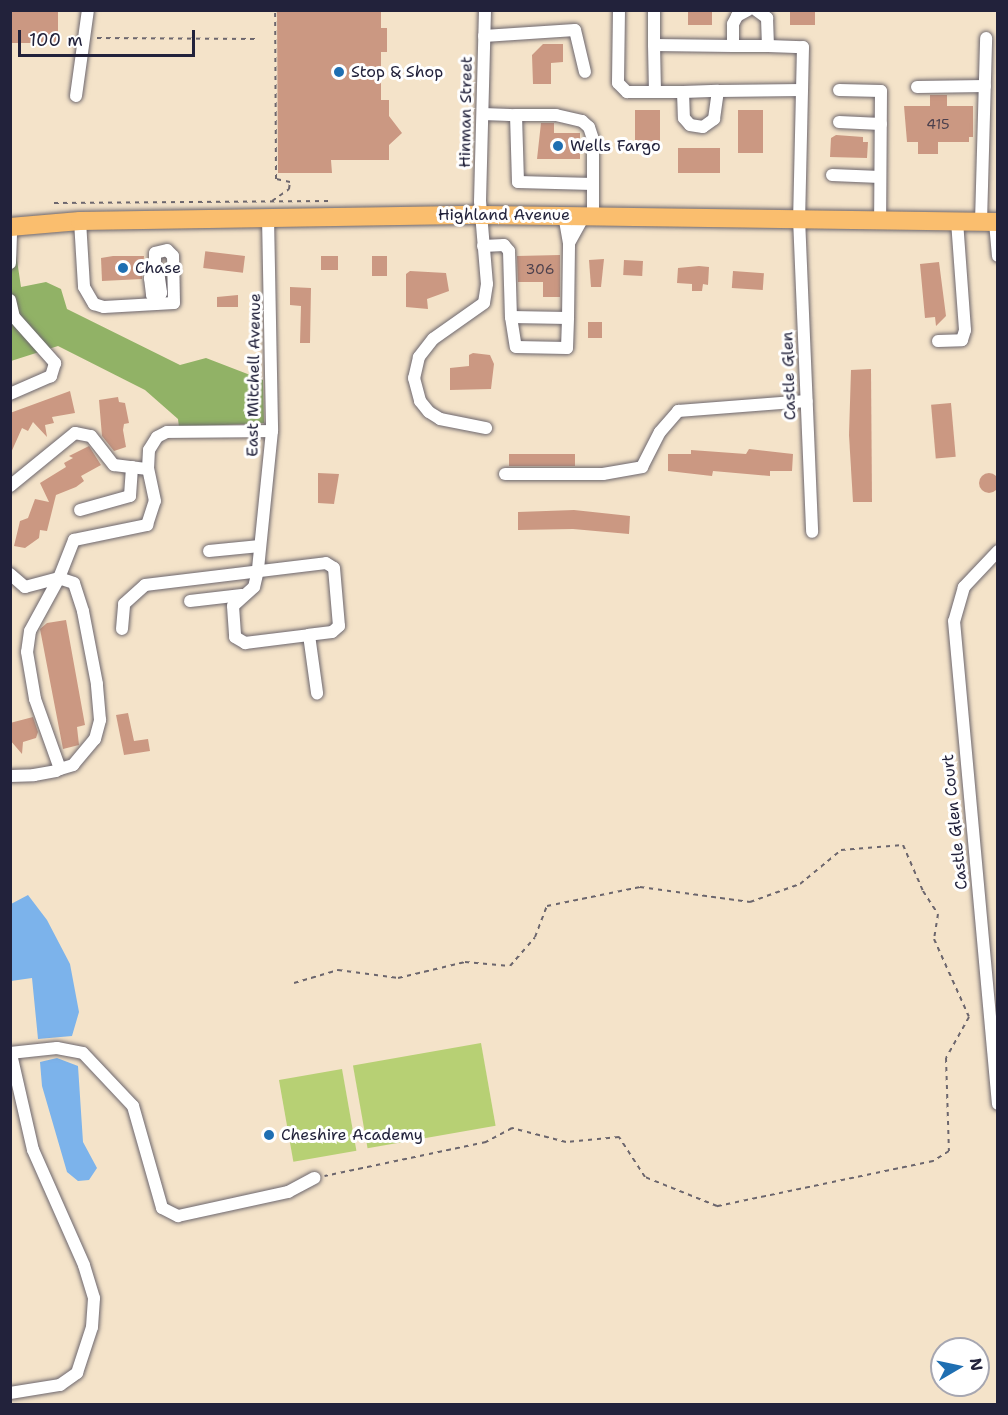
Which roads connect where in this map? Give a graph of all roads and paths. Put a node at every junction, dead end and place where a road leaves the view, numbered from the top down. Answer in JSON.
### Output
{"nodes":[{"id":1,"x":88,"y":10,"type":"edge"},
{"id":2,"x":275,"y":10,"type":"edge"},
{"id":3,"x":484,"y":10,"type":"edge"},
{"id":4,"x":619,"y":10,"type":"edge"},
{"id":5,"x":654,"y":10,"type":"edge"},
{"id":6,"x":748,"y":10,"type":"edge"},
{"id":7,"x":756,"y":10,"type":"edge"},
{"id":8,"x":484,"y":36,"type":"junction"},
{"id":9,"x":97,"y":38,"type":"dead end"},
{"id":10,"x":986,"y":38,"type":"dead end"},
{"id":11,"x":257,"y":39,"type":"dead end"},
{"id":12,"x":654,"y":45,"type":"junction"},
{"id":13,"x":733,"y":46,"type":"junction"},
{"id":14,"x":768,"y":46,"type":"junction"},
{"id":15,"x":585,"y":72,"type":"dead end"},
{"id":16,"x":985,"y":86,"type":"junction"},
{"id":17,"x":917,"y":87,"type":"dead end"},
{"id":18,"x":802,"y":90,"type":"junction"},
{"id":19,"x":839,"y":90,"type":"dead end"},
{"id":20,"x":718,"y":91,"type":"junction"},
{"id":21,"x":655,"y":92,"type":"junction"},
{"id":22,"x":683,"y":92,"type":"junction"},
{"id":23,"x":76,"y":96,"type":"dead end"},
{"id":24,"x":483,"y":114,"type":"junction"},
{"id":25,"x":516,"y":115,"type":"junction"},
{"id":26,"x":840,"y":122,"type":"dead end"},
{"id":27,"x":881,"y":124,"type":"junction"},
{"id":28,"x":832,"y":175,"type":"dead end"},
{"id":29,"x":880,"y":177,"type":"junction"},
{"id":30,"x":593,"y":184,"type":"junction"},
{"id":31,"x":338,"y":201,"type":"dead end"},
{"id":32,"x":54,"y":203,"type":"dead end"},
{"id":33,"x":270,"y":209,"type":"junction"},
{"id":34,"x":480,"y":215,"type":"junction"},
{"id":35,"x":564,"y":215,"type":"junction"},
{"id":36,"x":589,"y":216,"type":"junction"},
{"id":37,"x":799,"y":218,"type":"junction"},
{"id":38,"x":880,"y":220,"type":"junction"},
{"id":39,"x":80,"y":221,"type":"junction"},
{"id":40,"x":957,"y":221,"type":"junction"},
{"id":41,"x":991,"y":222,"type":"edge"},
{"id":42,"x":10,"y":227,"type":"edge"},
{"id":43,"x":569,"y":243,"type":"junction"},
{"id":44,"x":483,"y":246,"type":"junction"},
{"id":45,"x":998,"y":256,"type":"edge"},
{"id":46,"x":10,"y":263,"type":"edge"},
{"id":47,"x":10,"y":300,"type":"edge"},
{"id":48,"x":156,"y":302,"type":"junction"},
{"id":49,"x":511,"y":317,"type":"junction"},
{"id":50,"x":568,"y":318,"type":"junction"},
{"id":51,"x":938,"y":341,"type":"dead end"},
{"id":52,"x":10,"y":394,"type":"edge"},
{"id":53,"x":807,"y":402,"type":"junction"},
{"id":54,"x":486,"y":428,"type":"dead end"},
{"id":55,"x":273,"y":431,"type":"junction"},
{"id":56,"x":132,"y":467,"type":"junction"},
{"id":57,"x":148,"y":469,"type":"junction"},
{"id":58,"x":505,"y":474,"type":"dead end"},
{"id":59,"x":10,"y":486,"type":"edge"},
{"id":60,"x":80,"y":510,"type":"dead end"},
{"id":61,"x":812,"y":532,"type":"dead end"},
{"id":62,"x":260,"y":546,"type":"junction"},
{"id":63,"x":209,"y":551,"type":"dead end"},
{"id":64,"x":998,"y":551,"type":"edge"},
{"id":65,"x":258,"y":570,"type":"junction"},
{"id":66,"x":10,"y":574,"type":"edge"},
{"id":67,"x":59,"y":579,"type":"junction"},
{"id":68,"x":242,"y":595,"type":"junction"},
{"id":69,"x":190,"y":601,"type":"dead end"},
{"id":70,"x":122,"y":629,"type":"dead end"},
{"id":71,"x":309,"y":635,"type":"junction"},
{"id":72,"x":317,"y":693,"type":"dead end"},
{"id":73,"x":60,"y":769,"type":"junction"},
{"id":74,"x":10,"y":776,"type":"edge"},
{"id":75,"x":294,"y":984,"type":"dead end"},
{"id":76,"x":11,"y":1054,"type":"edge"},
{"id":77,"x":998,"y":1104,"type":"edge"},
{"id":78,"x":314,"y":1178,"type":"joint"},
{"id":79,"x":10,"y":1393,"type":"edge"}],
"edges":[{"from":1,"to":23,"type":"street"},
{"from":2,"to":33,"type":"path"},
{"from":3,"to":8,"type":"street","name":"Hinman Street"},
{"from":4,"to":21,"type":"street"},
{"from":5,"to":12,"type":"street"},
{"from":6,"to":13,"type":"street"},
{"from":7,"to":14,"type":"street"},
{"from":8,"to":15,"type":"street"},
{"from":8,"to":24,"type":"street","name":"Hinman Street"},
{"from":9,"to":11,"type":"path"},
{"from":10,"to":16,"type":"street"},
{"from":12,"to":13,"type":"street"},
{"from":12,"to":21,"type":"street"},
{"from":13,"to":14,"type":"street"},
{"from":14,"to":18,"type":"street","name":"Castle Glen"},
{"from":16,"to":17,"type":"street"},
{"from":16,"to":41,"type":"street"},
{"from":18,"to":20,"type":"street"},
{"from":18,"to":37,"type":"street","name":"Castle Glen"},
{"from":19,"to":27,"type":"street"},
{"from":20,"to":22,"type":"street"},
{"from":20,"to":22,"type":"street"},
{"from":21,"to":22,"type":"street"},
{"from":24,"to":25,"type":"street"},
{"from":24,"to":34,"type":"street","name":"Hinman Street"},
{"from":25,"to":30,"type":"street"},
{"from":25,"to":30,"type":"street"},
{"from":26,"to":27,"type":"street"},
{"from":27,"to":29,"type":"street"},
{"from":28,"to":29,"type":"street"},
{"from":29,"to":38,"type":"street"},
{"from":30,"to":36,"type":"street"},
{"from":31,"to":33,"type":"path"},
{"from":32,"to":33,"type":"path"},
{"from":33,"to":34,"type":"highway","name":"Highland Avenue"},
{"from":33,"to":39,"type":"highway","name":"Highland Avenue"},
{"from":33,"to":55,"type":"street","name":"East Mitchell Avenue"},
{"from":34,"to":35,"type":"highway","name":"Highland Avenue"},
{"from":34,"to":44,"type":"street","name":"Hinman Street"},
{"from":35,"to":36,"type":"highway","name":"Highland Avenue"},
{"from":35,"to":43,"type":"street"},
{"from":36,"to":37,"type":"highway","name":"Highland Avenue"},
{"from":36,"to":43,"type":"street"},
{"from":37,"to":38,"type":"highway","name":"Highland Avenue"},
{"from":37,"to":53,"type":"street","name":"Castle Glen"},
{"from":38,"to":40,"type":"highway","name":"Highland Avenue"},
{"from":39,"to":42,"type":"highway","name":"Highland Avenue"},
{"from":39,"to":48,"type":"street"},
{"from":40,"to":41,"type":"highway","name":"Highland Avenue"},
{"from":40,"to":51,"type":"street"},
{"from":41,"to":45,"type":"street"},
{"from":42,"to":46,"type":"street"},
{"from":43,"to":50,"type":"street"},
{"from":44,"to":49,"type":"street"},
{"from":44,"to":54,"type":"street","name":"Hinman Street"},
{"from":47,"to":52,"type":"street"},
{"from":48,"to":48,"type":"street"},
{"from":49,"to":50,"type":"street"},
{"from":49,"to":50,"type":"street"},
{"from":53,"to":58,"type":"street"},
{"from":53,"to":61,"type":"street","name":"Castle Glen"},
{"from":55,"to":57,"type":"street"},
{"from":55,"to":62,"type":"street","name":"East Mitchell Avenue"},
{"from":56,"to":57,"type":"street"},
{"from":56,"to":59,"type":"street"},
{"from":56,"to":60,"type":"street"},
{"from":57,"to":67,"type":"street"},
{"from":62,"to":63,"type":"street"},
{"from":62,"to":65,"type":"street","name":"East Mitchell Avenue"},
{"from":64,"to":77,"type":"street","name":"Castle Glen Court"},
{"from":65,"to":68,"type":"street"},
{"from":65,"to":70,"type":"street"},
{"from":65,"to":71,"type":"street"},
{"from":66,"to":67,"type":"street"},
{"from":67,"to":73,"type":"street"},
{"from":67,"to":73,"type":"street"},
{"from":68,"to":69,"type":"street"},
{"from":68,"to":71,"type":"street"},
{"from":71,"to":72,"type":"street"},
{"from":73,"to":74,"type":"street"},
{"from":75,"to":78,"type":"path"},
{"from":76,"to":78,"type":"street"},
{"from":76,"to":79,"type":"street"}]}
